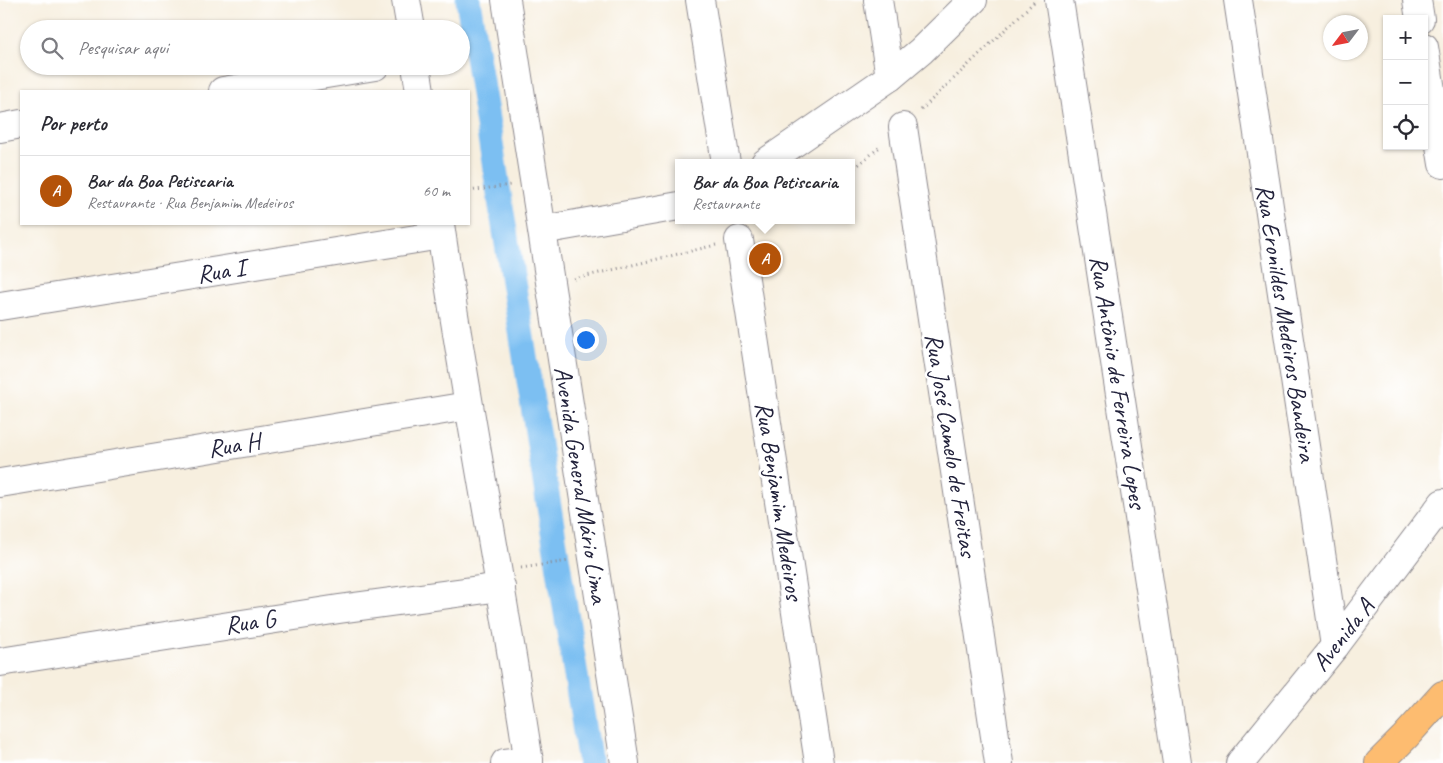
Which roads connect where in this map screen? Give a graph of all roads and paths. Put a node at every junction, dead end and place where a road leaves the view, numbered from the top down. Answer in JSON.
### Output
{"nodes":[{"id":1,"x":406,"y":0,"type":"edge"},
{"id":2,"x":506,"y":0,"type":"edge"},
{"id":3,"x":700,"y":0,"type":"edge"},
{"id":4,"x":878,"y":0,"type":"edge"},
{"id":5,"x":973,"y":0,"type":"edge"},
{"id":6,"x":1036,"y":0,"type":"edge"},
{"id":7,"x":1059,"y":0,"type":"edge"},
{"id":8,"x":1238,"y":0,"type":"edge"},
{"id":9,"x":1417,"y":0,"type":"edge"},
{"id":10,"x":1419,"y":15,"type":"edge"},
{"id":11,"x":409,"y":20,"type":"edge"},
{"id":12,"x":1426,"y":60,"type":"edge"},
{"id":13,"x":320,"y":75,"type":"edge"},
{"id":14,"x":417,"y":75,"type":"edge"},
{"id":15,"x":890,"y":77,"type":"junction"},
{"id":16,"x":229,"y":90,"type":"edge"},
{"id":17,"x":420,"y":90,"type":"edge"},
{"id":18,"x":20,"y":124,"type":"edge"},
{"id":19,"x":903,"y":127,"type":"junction"},
{"id":20,"x":0,"y":128,"type":"edge"},
{"id":21,"x":725,"y":159,"type":"edge"},
{"id":22,"x":771,"y":159,"type":"edge"},
{"id":23,"x":1443,"y":164,"type":"edge"},
{"id":24,"x":855,"y":168,"type":"edge"},
{"id":25,"x":510,"y":185,"type":"dead end"},
{"id":26,"x":470,"y":191,"type":"edge"},
{"id":27,"x":675,"y":207,"type":"edge"},
{"id":28,"x":769,"y":224,"type":"edge"},
{"id":29,"x":441,"y":229,"type":"edge"},
{"id":30,"x":542,"y":230,"type":"junction"},
{"id":31,"x":739,"y":240,"type":"junction"},
{"id":32,"x":549,"y":285,"type":"junction"},
{"id":33,"x":0,"y":306,"type":"edge"},
{"id":34,"x":468,"y":406,"type":"junction"},
{"id":35,"x":0,"y":483,"type":"edge"},
{"id":36,"x":1443,"y":503,"type":"edge"},
{"id":37,"x":570,"y":560,"type":"dead end"},
{"id":38,"x":535,"y":566,"type":"dead end"},
{"id":39,"x":501,"y":587,"type":"junction"},
{"id":40,"x":1335,"y":646,"type":"junction"},
{"id":41,"x":0,"y":662,"type":"edge"},
{"id":42,"x":1443,"y":695,"type":"edge"},
{"id":43,"x":521,"y":762,"type":"edge"},
{"id":44,"x":625,"y":763,"type":"edge"},
{"id":45,"x":819,"y":763,"type":"edge"},
{"id":46,"x":999,"y":763,"type":"edge"},
{"id":47,"x":1177,"y":763,"type":"edge"},
{"id":48,"x":1240,"y":763,"type":"edge"},
{"id":49,"x":1379,"y":763,"type":"edge"}],
"edges":[{"from":1,"to":11,"type":"street"},
{"from":2,"to":30,"type":"street","name":"Avenida General Mário Lima"},
{"from":3,"to":21,"type":"street"},
{"from":4,"to":15,"type":"street"},
{"from":5,"to":15,"type":"street"},
{"from":6,"to":19,"type":"path"},
{"from":7,"to":47,"type":"street","name":"Rua Antônio de Ferreira Lopes"},
{"from":8,"to":40,"type":"street","name":"Rua Eronildes Medeiros Bandeira"},
{"from":9,"to":10,"type":"street"},
{"from":12,"to":23,"type":"street"},
{"from":13,"to":16,"type":"street"},
{"from":14,"to":17,"type":"street"},
{"from":15,"to":22,"type":"street"},
{"from":18,"to":20,"type":"street"},
{"from":19,"to":24,"type":"path"},
{"from":19,"to":46,"type":"street","name":"Rua José Camelo de Freitas"},
{"from":25,"to":26,"type":"path"},
{"from":27,"to":30,"type":"street"},
{"from":28,"to":31,"type":"path"},
{"from":29,"to":33,"type":"street","name":"Rua I"},
{"from":29,"to":34,"type":"street"},
{"from":30,"to":32,"type":"street","name":"Avenida General Mário Lima"},
{"from":31,"to":32,"type":"path"},
{"from":31,"to":45,"type":"street","name":"Rua Benjamim Medeiros"},
{"from":32,"to":44,"type":"street","name":"Avenida General Mário Lima"},
{"from":34,"to":35,"type":"street","name":"Rua H"},
{"from":34,"to":39,"type":"street"},
{"from":36,"to":40,"type":"street","name":"Avenida A"},
{"from":37,"to":38,"type":"path"},
{"from":39,"to":41,"type":"street","name":"Rua G"},
{"from":39,"to":43,"type":"street"},
{"from":40,"to":48,"type":"street","name":"Avenida A"},
{"from":42,"to":49,"type":"main road"}]}
